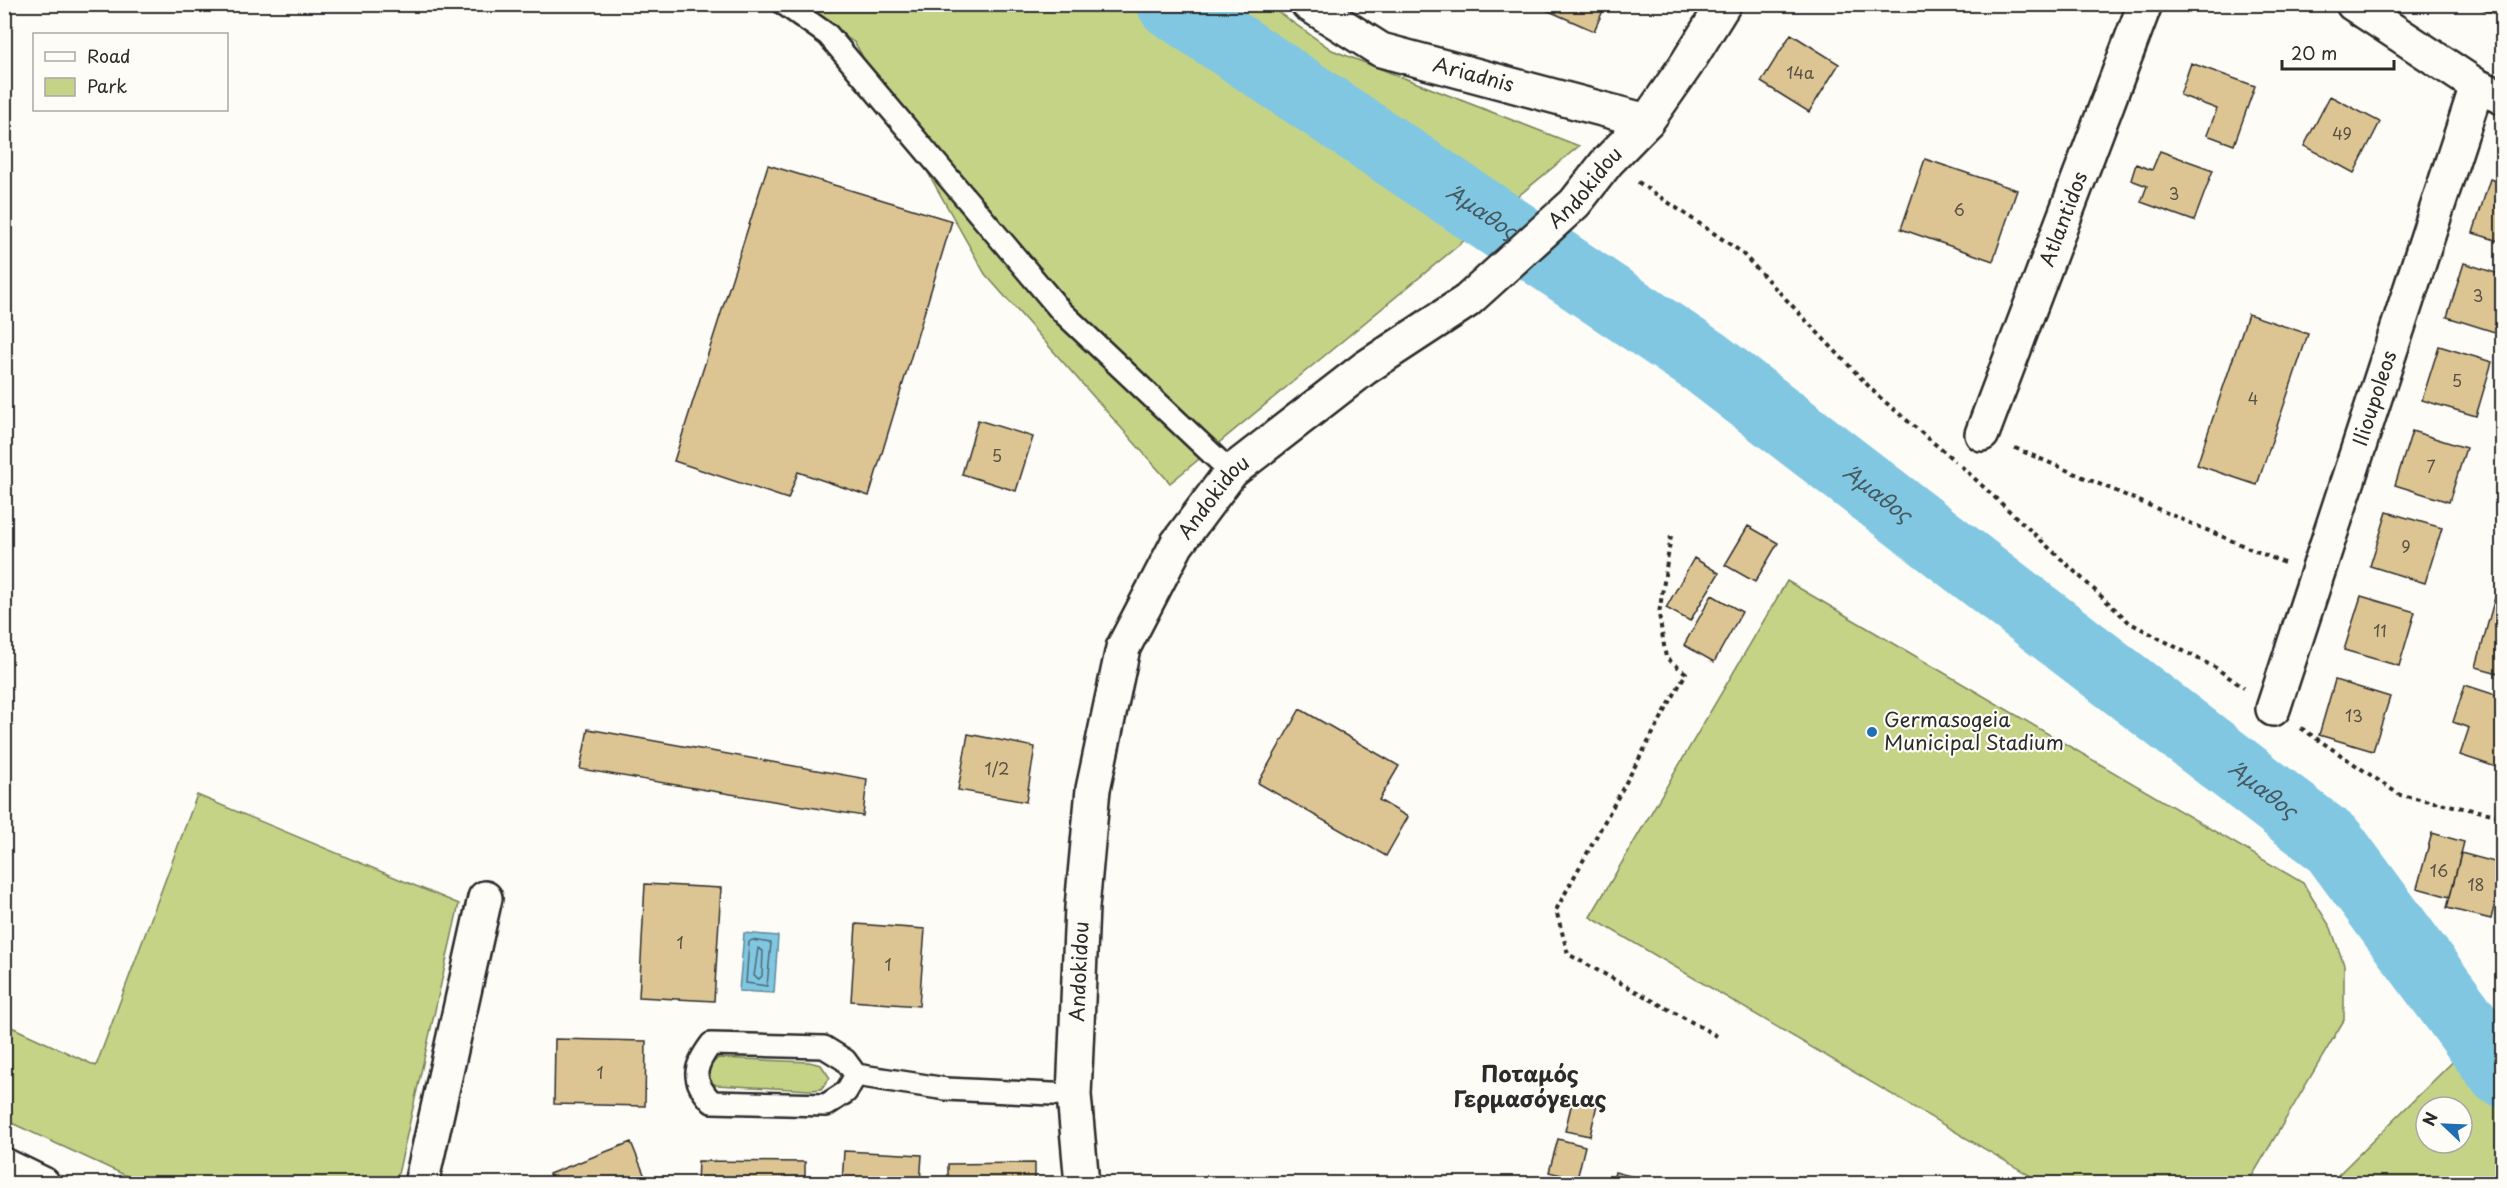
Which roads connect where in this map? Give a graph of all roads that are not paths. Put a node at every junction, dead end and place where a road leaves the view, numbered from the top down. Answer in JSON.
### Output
{"nodes":[{"id":1,"x":784,"y":4,"type":"edge"},
{"id":2,"x":1308,"y":4,"type":"edge"},
{"id":3,"x":1724,"y":4,"type":"edge"},
{"id":4,"x":2145,"y":4,"type":"edge"},
{"id":5,"x":2353,"y":4,"type":"edge"},
{"id":6,"x":2490,"y":91,"type":"edge"},
{"id":7,"x":1647,"y":121,"type":"junction"},
{"id":8,"x":1982,"y":434,"type":"road end"},
{"id":9,"x":1231,"y":472,"type":"junction"},
{"id":10,"x":2273,"y":709,"type":"road end"},
{"id":11,"x":485,"y":898,"type":"dead end"},
{"id":12,"x":856,"y":1075,"type":"junction"},
{"id":13,"x":1074,"y":1095,"type":"junction"},
{"id":14,"x":4,"y":1165,"type":"edge"},
{"id":15,"x":44,"y":1184,"type":"edge"},
{"id":16,"x":421,"y":1184,"type":"edge"},
{"id":17,"x":1082,"y":1184,"type":"edge"}],
"edges":[{"from":1,"to":9,"type":"lane"},
{"from":2,"to":7,"type":"street","name":"Ariadnis"},
{"from":3,"to":7,"type":"street","name":"Andokidou"},
{"from":4,"to":8,"type":"street","name":"Atlantidos"},
{"from":5,"to":6,"type":"street"},
{"from":6,"to":10,"type":"street","name":"Ilioupoleos"},
{"from":7,"to":9,"type":"street","name":"Andokidou"},
{"from":9,"to":13,"type":"street","name":"Andokidou"},
{"from":11,"to":16,"type":"street"},
{"from":12,"to":12,"type":"lane"},
{"from":12,"to":13,"type":"lane"},
{"from":13,"to":17,"type":"street","name":"Andokidou"},
{"from":14,"to":15,"type":"street"}]}
